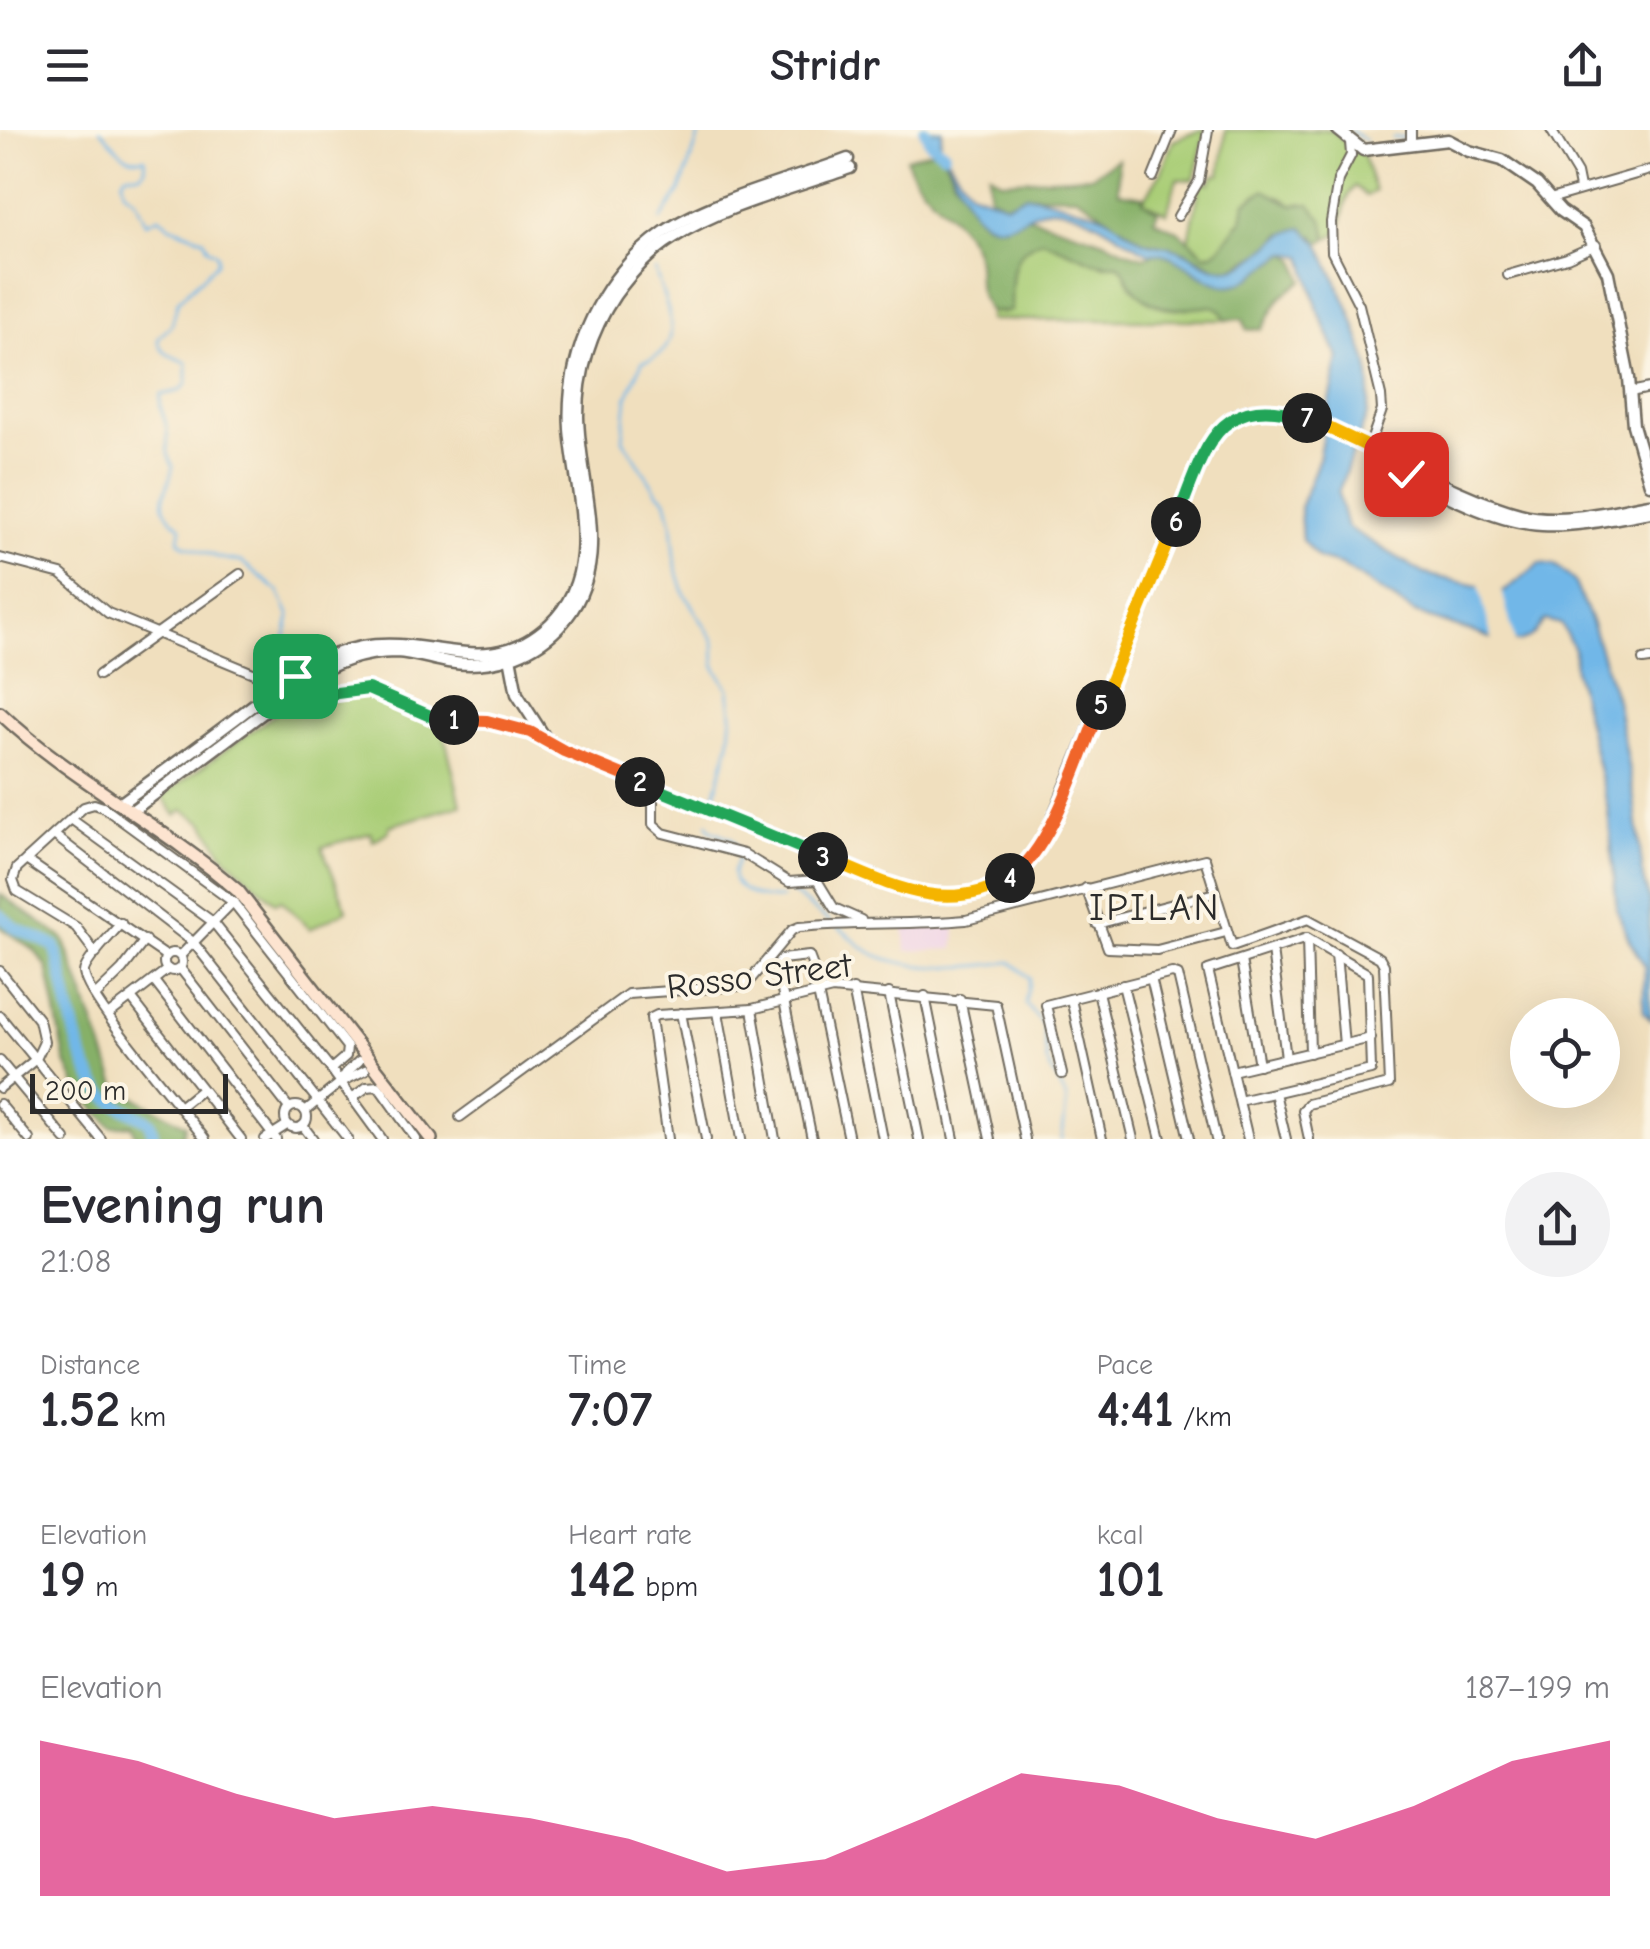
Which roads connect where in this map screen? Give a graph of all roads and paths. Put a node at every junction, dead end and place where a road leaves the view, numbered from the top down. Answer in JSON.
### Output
{"nodes":[{"id":1,"x":1172,"y":130,"type":"edge"},
{"id":2,"x":1208,"y":130,"type":"edge"},
{"id":3,"x":1338,"y":130,"type":"edge"},
{"id":4,"x":1551,"y":130,"type":"edge"},
{"id":5,"x":1411,"y":136,"type":"edge"},
{"id":6,"x":1350,"y":142,"type":"junction"},
{"id":7,"x":849,"y":164,"type":"dead end"},
{"id":8,"x":1650,"y":170,"type":"edge"},
{"id":9,"x":1153,"y":176,"type":"dead end"},
{"id":10,"x":1580,"y":188,"type":"junction"},
{"id":11,"x":1550,"y":199,"type":"junction"},
{"id":12,"x":1178,"y":216,"type":"dead end"},
{"id":13,"x":1596,"y":245,"type":"junction"},
{"id":14,"x":1508,"y":275,"type":"dead end"},
{"id":15,"x":1650,"y":388,"type":"edge"},
{"id":16,"x":1630,"y":392,"type":"junction"},
{"id":17,"x":1366,"y":445,"type":"junction"},
{"id":18,"x":1650,"y":484,"type":"edge"},
{"id":19,"x":1650,"y":504,"type":"edge"},
{"id":20,"x":1496,"y":510,"type":"junction"},
{"id":21,"x":1650,"y":512,"type":"edge"},
{"id":22,"x":0,"y":558,"type":"edge"},
{"id":23,"x":240,"y":574,"type":"dead end"},
{"id":24,"x":156,"y":632,"type":"junction"},
{"id":25,"x":509,"y":654,"type":"junction"},
{"id":26,"x":99,"y":675,"type":"dead end"},
{"id":27,"x":282,"y":685,"type":"junction"},
{"id":28,"x":294,"y":691,"type":"junction"},
{"id":29,"x":0,"y":713,"type":"edge"},
{"id":30,"x":548,"y":740,"type":"junction"},
{"id":31,"x":653,"y":787,"type":"junction"},
{"id":32,"x":127,"y":807,"type":"junction"},
{"id":33,"x":71,"y":819,"type":"junction"},
{"id":34,"x":54,"y":835,"type":"junction"},
{"id":35,"x":26,"y":860,"type":"junction"},
{"id":36,"x":1086,"y":888,"type":"junction"},
{"id":37,"x":1215,"y":893,"type":"junction"},
{"id":38,"x":237,"y":898,"type":"junction"},
{"id":39,"x":213,"y":922,"type":"junction"},
{"id":40,"x":866,"y":922,"type":"junction"},
{"id":41,"x":121,"y":923,"type":"junction"},
{"id":42,"x":1097,"y":924,"type":"junction"},
{"id":43,"x":1226,"y":932,"type":"junction"},
{"id":44,"x":1307,"y":938,"type":"junction"},
{"id":45,"x":144,"y":940,"type":"junction"},
{"id":46,"x":193,"y":942,"type":"junction"},
{"id":47,"x":1272,"y":950,"type":"junction"},
{"id":48,"x":96,"y":954,"type":"junction"},
{"id":49,"x":1336,"y":954,"type":"junction"},
{"id":50,"x":166,"y":956,"type":"junction"},
{"id":51,"x":180,"y":956,"type":"junction"},
{"id":52,"x":1240,"y":960,"type":"junction"},
{"id":53,"x":180,"y":968,"type":"junction"},
{"id":54,"x":168,"y":969,"type":"junction"},
{"id":55,"x":0,"y":971,"type":"edge"},
{"id":56,"x":1150,"y":978,"type":"junction"},
{"id":57,"x":154,"y":981,"type":"junction"},
{"id":58,"x":1124,"y":985,"type":"junction"},
{"id":59,"x":854,"y":989,"type":"junction"},
{"id":60,"x":818,"y":992,"type":"junction"},
{"id":61,"x":889,"y":992,"type":"junction"},
{"id":62,"x":1098,"y":992,"type":"junction"},
{"id":63,"x":96,"y":996,"type":"junction"},
{"id":64,"x":925,"y":996,"type":"junction"},
{"id":65,"x":960,"y":999,"type":"junction"},
{"id":66,"x":1071,"y":999,"type":"junction"},
{"id":67,"x":132,"y":1000,"type":"junction"},
{"id":68,"x":785,"y":1002,"type":"junction"},
{"id":69,"x":752,"y":1009,"type":"junction"},
{"id":70,"x":718,"y":1012,"type":"junction"},
{"id":71,"x":681,"y":1014,"type":"junction"},
{"id":72,"x":108,"y":1015,"type":"junction"},
{"id":73,"x":0,"y":1016,"type":"edge"},
{"id":74,"x":1371,"y":1038,"type":"junction"},
{"id":75,"x":1344,"y":1045,"type":"junction"},
{"id":76,"x":1310,"y":1053,"type":"junction"},
{"id":77,"x":1286,"y":1058,"type":"junction"},
{"id":78,"x":36,"y":1059,"type":"junction"},
{"id":79,"x":0,"y":1061,"type":"edge"},
{"id":80,"x":367,"y":1062,"type":"junction"},
{"id":81,"x":1259,"y":1065,"type":"junction"},
{"id":82,"x":331,"y":1069,"type":"junction"},
{"id":83,"x":1232,"y":1071,"type":"junction"},
{"id":84,"x":1062,"y":1074,"type":"dead end"},
{"id":85,"x":14,"y":1078,"type":"junction"},
{"id":86,"x":340,"y":1084,"type":"junction"},
{"id":87,"x":0,"y":1088,"type":"edge"},
{"id":88,"x":202,"y":1089,"type":"junction"},
{"id":89,"x":1275,"y":1092,"type":"junction"},
{"id":90,"x":352,"y":1098,"type":"junction"},
{"id":91,"x":318,"y":1101,"type":"junction"},
{"id":92,"x":1240,"y":1101,"type":"junction"},
{"id":93,"x":0,"y":1104,"type":"edge"},
{"id":94,"x":181,"y":1106,"type":"junction"},
{"id":95,"x":289,"y":1108,"type":"junction"},
{"id":96,"x":305,"y":1111,"type":"junction"},
{"id":97,"x":460,"y":1117,"type":"dead end"},
{"id":98,"x":287,"y":1124,"type":"junction"},
{"id":99,"x":303,"y":1126,"type":"junction"},
{"id":100,"x":271,"y":1138,"type":"edge"},
{"id":101,"x":30,"y":1139,"type":"edge"},
{"id":102,"x":66,"y":1139,"type":"edge"},
{"id":103,"x":101,"y":1139,"type":"edge"},
{"id":104,"x":205,"y":1139,"type":"edge"},
{"id":105,"x":241,"y":1139,"type":"edge"},
{"id":106,"x":312,"y":1139,"type":"edge"},
{"id":107,"x":348,"y":1139,"type":"edge"},
{"id":108,"x":382,"y":1139,"type":"edge"},
{"id":109,"x":416,"y":1139,"type":"edge"},
{"id":110,"x":430,"y":1139,"type":"edge"},
{"id":111,"x":668,"y":1139,"type":"edge"},
{"id":112,"x":706,"y":1139,"type":"edge"},
{"id":113,"x":741,"y":1139,"type":"edge"},
{"id":114,"x":775,"y":1139,"type":"edge"},
{"id":115,"x":812,"y":1139,"type":"edge"},
{"id":116,"x":849,"y":1139,"type":"edge"},
{"id":117,"x":883,"y":1139,"type":"edge"},
{"id":118,"x":919,"y":1139,"type":"edge"},
{"id":119,"x":954,"y":1139,"type":"edge"},
{"id":120,"x":990,"y":1139,"type":"edge"},
{"id":121,"x":1025,"y":1139,"type":"edge"},
{"id":122,"x":1102,"y":1139,"type":"edge"},
{"id":123,"x":1133,"y":1139,"type":"edge"},
{"id":124,"x":1161,"y":1139,"type":"edge"},
{"id":125,"x":1188,"y":1139,"type":"edge"},
{"id":126,"x":1216,"y":1139,"type":"edge"},
{"id":127,"x":1248,"y":1139,"type":"edge"},
{"id":128,"x":1286,"y":1139,"type":"edge"},
{"id":129,"x":1310,"y":1139,"type":"edge"}],
"edges":[{"from":1,"to":9,"type":"street"},
{"from":2,"to":12,"type":"street"},
{"from":3,"to":6,"type":"street"},
{"from":4,"to":10,"type":"street"},
{"from":5,"to":6,"type":"street"},
{"from":5,"to":11,"type":"street"},
{"from":6,"to":17,"type":"street"},
{"from":7,"to":25,"type":"street"},
{"from":8,"to":10,"type":"street"},
{"from":10,"to":11,"type":"street"},
{"from":11,"to":13,"type":"street"},
{"from":13,"to":14,"type":"street"},
{"from":13,"to":16,"type":"street"},
{"from":15,"to":16,"type":"street"},
{"from":16,"to":18,"type":"street"},
{"from":17,"to":20,"type":"street"},
{"from":17,"to":31,"type":"street"},
{"from":19,"to":20,"type":"street"},
{"from":20,"to":21,"type":"street"},
{"from":22,"to":24,"type":"street"},
{"from":23,"to":24,"type":"street"},
{"from":24,"to":26,"type":"street"},
{"from":24,"to":27,"type":"street"},
{"from":25,"to":27,"type":"street"},
{"from":25,"to":28,"type":"street"},
{"from":25,"to":30,"type":"street"},
{"from":27,"to":28,"type":"street"},
{"from":27,"to":32,"type":"street"},
{"from":28,"to":30,"type":"street"},
{"from":28,"to":32,"type":"street"},
{"from":29,"to":32,"type":"main road"},
{"from":30,"to":31,"type":"street"},
{"from":31,"to":40,"type":"street"},
{"from":32,"to":38,"type":"main road"},
{"from":33,"to":34,"type":"street"},
{"from":33,"to":38,"type":"street"},
{"from":33,"to":39,"type":"street"},
{"from":34,"to":35,"type":"street"},
{"from":34,"to":46,"type":"street"},
{"from":35,"to":41,"type":"street"},
{"from":35,"to":48,"type":"street"},
{"from":36,"to":37,"type":"street"},
{"from":36,"to":40,"type":"street"},
{"from":36,"to":42,"type":"street"},
{"from":37,"to":42,"type":"street"},
{"from":37,"to":43,"type":"street"},
{"from":38,"to":39,"type":"street"},
{"from":38,"to":80,"type":"main road"},
{"from":38,"to":82,"type":"street"},
{"from":39,"to":46,"type":"street"},
{"from":39,"to":82,"type":"street"},
{"from":40,"to":97,"type":"street"},
{"from":41,"to":45,"type":"street"},
{"from":41,"to":48,"type":"street"},
{"from":42,"to":43,"type":"street"},
{"from":43,"to":129,"type":"street"},
{"from":44,"to":47,"type":"street"},
{"from":44,"to":49,"type":"street"},
{"from":44,"to":76,"type":"street"},
{"from":45,"to":50,"type":"street"},
{"from":45,"to":63,"type":"street"},
{"from":46,"to":51,"type":"street"},
{"from":46,"to":91,"type":"street"},
{"from":47,"to":52,"type":"street"},
{"from":47,"to":77,"type":"street"},
{"from":48,"to":63,"type":"street"},
{"from":49,"to":74,"type":"street"},
{"from":49,"to":75,"type":"street"},
{"from":50,"to":51,"type":"street"},
{"from":50,"to":54,"type":"street"},
{"from":51,"to":53,"type":"street"},
{"from":52,"to":81,"type":"street"},
{"from":52,"to":83,"type":"street"},
{"from":53,"to":54,"type":"street"},
{"from":53,"to":95,"type":"street"},
{"from":54,"to":57,"type":"street"},
{"from":55,"to":78,"type":"street"},
{"from":56,"to":58,"type":"street"},
{"from":56,"to":125,"type":"street"},
{"from":56,"to":126,"type":"street"},
{"from":57,"to":67,"type":"street"},
{"from":57,"to":100,"type":"street"},
{"from":58,"to":62,"type":"street"},
{"from":58,"to":124,"type":"street"},
{"from":59,"to":60,"type":"street","name":"Rosso Street"},
{"from":59,"to":61,"type":"street","name":"Rosso Street"},
{"from":59,"to":117,"type":"street"},
{"from":60,"to":68,"type":"street","name":"Rosso Street"},
{"from":60,"to":68,"type":"street"},
{"from":60,"to":116,"type":"street"},
{"from":61,"to":64,"type":"street","name":"Rosso Street"},
{"from":61,"to":118,"type":"street"},
{"from":62,"to":66,"type":"street"},
{"from":62,"to":123,"type":"street"},
{"from":63,"to":72,"type":"street"},
{"from":64,"to":65,"type":"street","name":"Rosso Street"},
{"from":64,"to":119,"type":"street"},
{"from":65,"to":120,"type":"street"},
{"from":65,"to":121,"type":"street","name":"Rosso Street"},
{"from":66,"to":84,"type":"street"},
{"from":66,"to":122,"type":"street"},
{"from":67,"to":72,"type":"street"},
{"from":67,"to":88,"type":"street"},
{"from":68,"to":69,"type":"street","name":"Rosso Street"},
{"from":68,"to":115,"type":"street"},
{"from":69,"to":70,"type":"street","name":"Rosso Street"},
{"from":69,"to":114,"type":"street"},
{"from":70,"to":71,"type":"street","name":"Rosso Street"},
{"from":70,"to":113,"type":"street"},
{"from":71,"to":111,"type":"street","name":"Rosso Street"},
{"from":71,"to":112,"type":"street"},
{"from":72,"to":94,"type":"street"},
{"from":73,"to":78,"type":"street"},
{"from":74,"to":75,"type":"street"},
{"from":74,"to":89,"type":"street"},
{"from":75,"to":76,"type":"street"},
{"from":76,"to":77,"type":"street"},
{"from":77,"to":81,"type":"street"},
{"from":78,"to":85,"type":"street"},
{"from":78,"to":103,"type":"street"},
{"from":79,"to":85,"type":"street"},
{"from":80,"to":86,"type":"street"},
{"from":80,"to":110,"type":"main road"},
{"from":81,"to":83,"type":"street"},
{"from":82,"to":86,"type":"street"},
{"from":83,"to":92,"type":"street"},
{"from":85,"to":87,"type":"street"},
{"from":85,"to":102,"type":"street"},
{"from":86,"to":90,"type":"street"},
{"from":86,"to":91,"type":"street"},
{"from":88,"to":94,"type":"street"},
{"from":88,"to":105,"type":"street"},
{"from":89,"to":92,"type":"street"},
{"from":89,"to":128,"type":"street"},
{"from":90,"to":108,"type":"street"},
{"from":90,"to":109,"type":"street"},
{"from":91,"to":96,"type":"street"},
{"from":91,"to":107,"type":"street"},
{"from":92,"to":127,"type":"street"},
{"from":93,"to":101,"type":"street"},
{"from":94,"to":104,"type":"street"},
{"from":95,"to":96,"type":"street"},
{"from":95,"to":98,"type":"street"},
{"from":96,"to":99,"type":"street"},
{"from":98,"to":99,"type":"street"},
{"from":98,"to":100,"type":"street"},
{"from":99,"to":106,"type":"street"}]}
